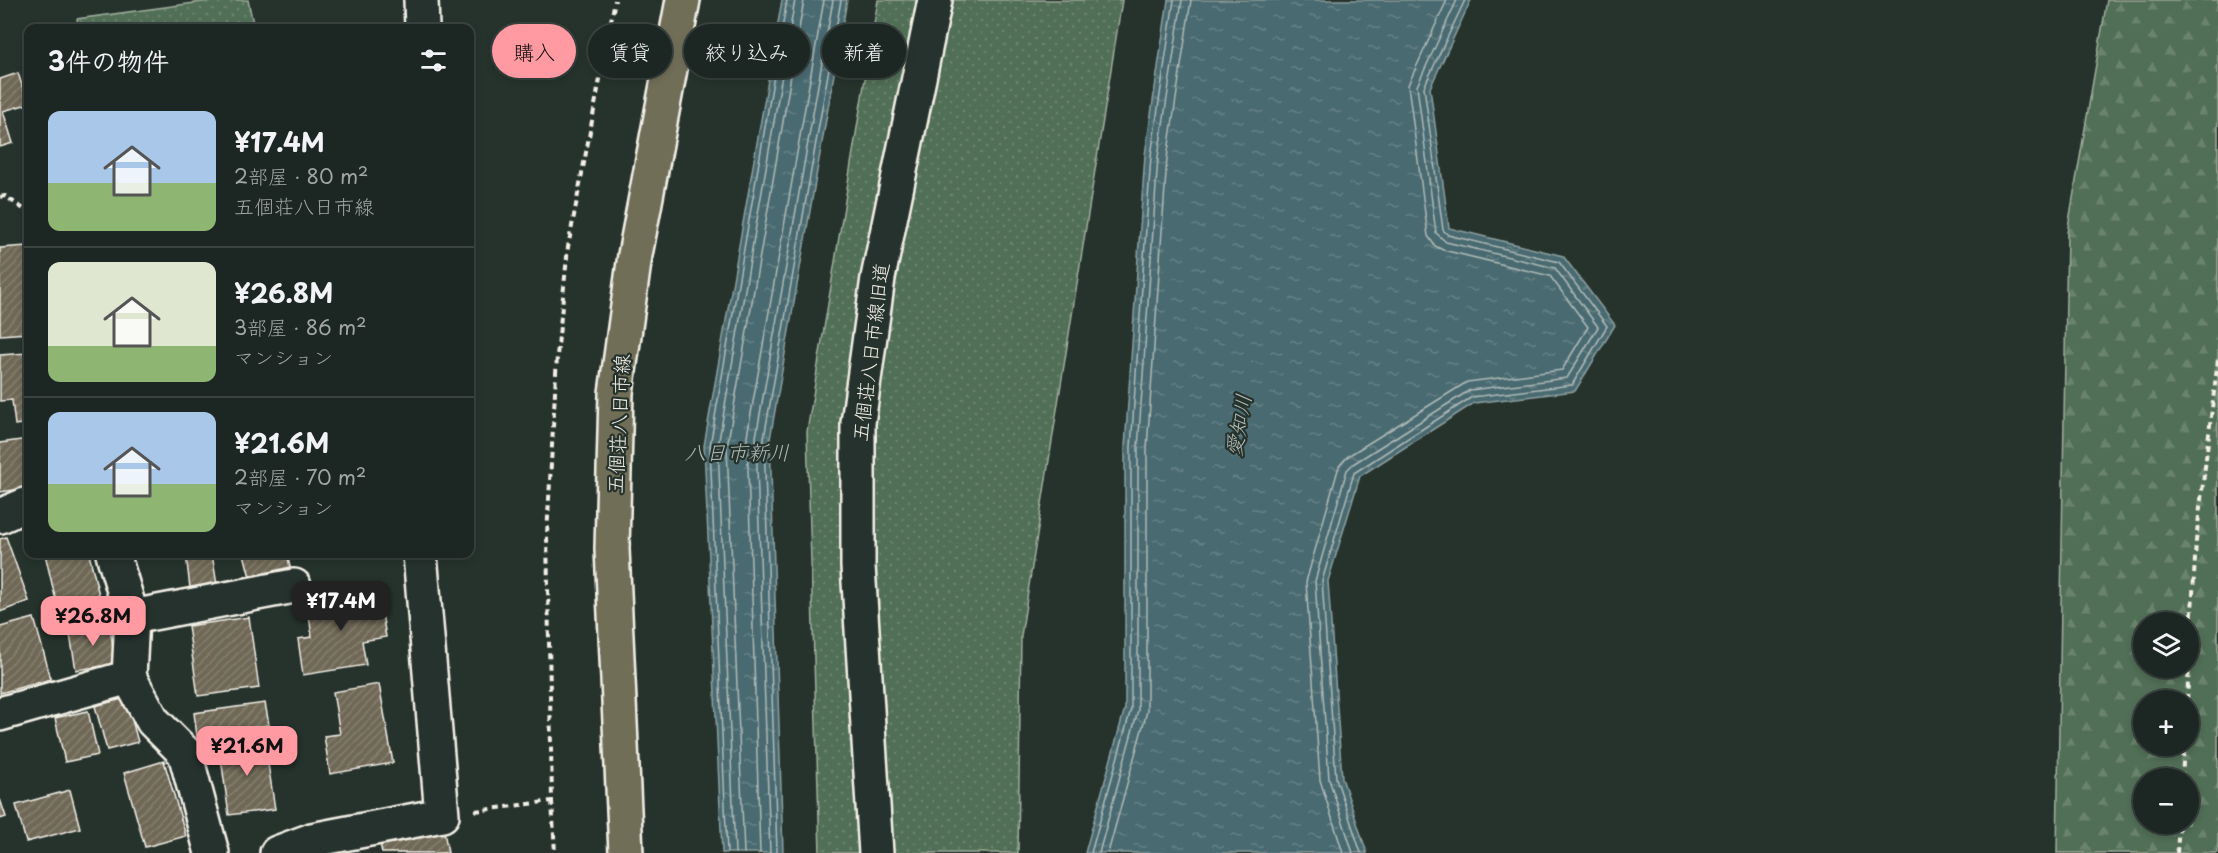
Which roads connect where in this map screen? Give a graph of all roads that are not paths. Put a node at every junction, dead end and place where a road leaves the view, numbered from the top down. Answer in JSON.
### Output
{"nodes":[{"id":1,"x":421,"y":0,"type":"edge"},
{"id":2,"x":683,"y":0,"type":"edge"},
{"id":3,"x":935,"y":0,"type":"edge"},
{"id":4,"x":422,"y":24,"type":"edge"},
{"id":5,"x":24,"y":506,"type":"edge"},
{"id":6,"x":0,"y":516,"type":"edge"},
{"id":7,"x":114,"y":558,"type":"edge"},
{"id":8,"x":420,"y":558,"type":"edge"},
{"id":9,"x":294,"y":586,"type":"dead end"},
{"id":10,"x":132,"y":617,"type":"junction"},
{"id":11,"x":129,"y":677,"type":"junction"},
{"id":12,"x":0,"y":714,"type":"edge"},
{"id":13,"x":212,"y":853,"type":"edge"},
{"id":14,"x":277,"y":853,"type":"edge"},
{"id":15,"x":626,"y":853,"type":"edge"},
{"id":16,"x":876,"y":853,"type":"edge"}],
"edges":[{"from":1,"to":4,"type":"street"},
{"from":2,"to":15,"type":"main road","name":"五個荘八日市線"},
{"from":3,"to":16,"type":"street","name":"五個荘八日市線旧道"},
{"from":5,"to":6,"type":"street"},
{"from":7,"to":10,"type":"street"},
{"from":8,"to":14,"type":"street"},
{"from":9,"to":10,"type":"street"},
{"from":10,"to":11,"type":"street"},
{"from":11,"to":12,"type":"street"},
{"from":11,"to":13,"type":"street"}]}
